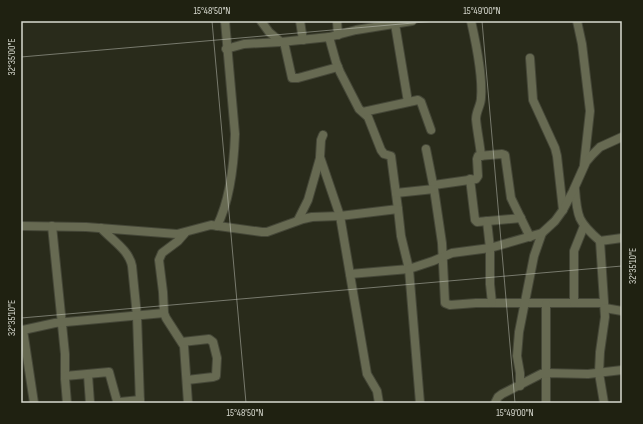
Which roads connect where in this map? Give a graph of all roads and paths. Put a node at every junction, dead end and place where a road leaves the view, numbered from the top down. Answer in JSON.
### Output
{"nodes":[{"id":1,"x":225,"y":21,"type":"edge"},
{"id":2,"x":261,"y":21,"type":"edge"},
{"id":3,"x":300,"y":21,"type":"edge"},
{"id":4,"x":337,"y":21,"type":"edge"},
{"id":5,"x":412,"y":21,"type":"edge"},
{"id":6,"x":471,"y":21,"type":"edge"},
{"id":7,"x":577,"y":21,"type":"edge"},
{"id":8,"x":398,"y":23,"type":"edge"},
{"id":9,"x":338,"y":35,"type":"junction"},
{"id":10,"x":329,"y":37,"type":"junction"},
{"id":11,"x":304,"y":40,"type":"junction"},
{"id":12,"x":282,"y":42,"type":"junction"},
{"id":13,"x":226,"y":49,"type":"junction"},
{"id":14,"x":530,"y":58,"type":"dead end"},
{"id":15,"x":338,"y":67,"type":"junction"},
{"id":16,"x":408,"y":102,"type":"junction"},
{"id":17,"x":363,"y":112,"type":"junction"},
{"id":18,"x":431,"y":130,"type":"dead end"},
{"id":19,"x":323,"y":135,"type":"dead end"},
{"id":20,"x":622,"y":137,"type":"edge"},
{"id":21,"x":426,"y":149,"type":"dead end"},
{"id":22,"x":481,"y":156,"type":"junction"},
{"id":23,"x":320,"y":157,"type":"junction"},
{"id":24,"x":584,"y":167,"type":"junction"},
{"id":25,"x":470,"y":179,"type":"junction"},
{"id":26,"x":434,"y":187,"type":"junction"},
{"id":27,"x":575,"y":187,"type":"junction"},
{"id":28,"x":396,"y":193,"type":"junction"},
{"id":29,"x":398,"y":209,"type":"junction"},
{"id":30,"x":563,"y":210,"type":"junction"},
{"id":31,"x":340,"y":216,"type":"junction"},
{"id":32,"x":521,"y":218,"type":"junction"},
{"id":33,"x":298,"y":220,"type":"junction"},
{"id":34,"x":488,"y":221,"type":"junction"},
{"id":35,"x":21,"y":226,"type":"edge"},
{"id":36,"x":52,"y":226,"type":"junction"},
{"id":37,"x":217,"y":226,"type":"junction"},
{"id":38,"x":584,"y":226,"type":"junction"},
{"id":39,"x":101,"y":228,"type":"junction"},
{"id":40,"x":185,"y":233,"type":"junction"},
{"id":41,"x":542,"y":233,"type":"junction"},
{"id":42,"x":530,"y":237,"type":"junction"},
{"id":43,"x":622,"y":238,"type":"edge"},
{"id":44,"x":600,"y":241,"type":"junction"},
{"id":45,"x":490,"y":248,"type":"junction"},
{"id":46,"x":442,"y":256,"type":"junction"},
{"id":47,"x":408,"y":269,"type":"junction"},
{"id":48,"x":350,"y":274,"type":"junction"},
{"id":49,"x":492,"y":303,"type":"junction"},
{"id":50,"x":524,"y":303,"type":"junction"},
{"id":51,"x":574,"y":303,"type":"junction"},
{"id":52,"x":546,"y":304,"type":"junction"},
{"id":53,"x":604,"y":306,"type":"junction"},
{"id":54,"x":622,"y":311,"type":"edge"},
{"id":55,"x":164,"y":313,"type":"junction"},
{"id":56,"x":137,"y":316,"type":"junction"},
{"id":57,"x":61,"y":322,"type":"junction"},
{"id":58,"x":22,"y":326,"type":"edge"},
{"id":59,"x":182,"y":342,"type":"junction"},
{"id":60,"x":23,"y":346,"type":"edge"},
{"id":61,"x":622,"y":370,"type":"edge"},
{"id":62,"x":546,"y":373,"type":"junction"},
{"id":63,"x":599,"y":373,"type":"junction"},
{"id":64,"x":88,"y":374,"type":"junction"},
{"id":65,"x":65,"y":376,"type":"junction"},
{"id":66,"x":187,"y":380,"type":"junction"},
{"id":67,"x":520,"y":386,"type":"junction"},
{"id":68,"x":502,"y":394,"type":"junction"},
{"id":69,"x":140,"y":401,"type":"edge"},
{"id":70,"x":34,"y":403,"type":"edge"},
{"id":71,"x":67,"y":403,"type":"edge"},
{"id":72,"x":90,"y":403,"type":"edge"},
{"id":73,"x":188,"y":403,"type":"edge"},
{"id":74,"x":379,"y":403,"type":"edge"},
{"id":75,"x":420,"y":403,"type":"edge"},
{"id":76,"x":495,"y":403,"type":"edge"},
{"id":77,"x":503,"y":403,"type":"edge"},
{"id":78,"x":546,"y":403,"type":"edge"},
{"id":79,"x":604,"y":403,"type":"edge"}],
"edges":[{"from":1,"to":13,"type":"street"},
{"from":2,"to":12,"type":"street"},
{"from":3,"to":11,"type":"street"},
{"from":4,"to":9,"type":"street"},
{"from":5,"to":8,"type":"street"},
{"from":6,"to":22,"type":"street"},
{"from":7,"to":24,"type":"street"},
{"from":8,"to":9,"type":"street"},
{"from":8,"to":16,"type":"street"},
{"from":9,"to":10,"type":"street"},
{"from":10,"to":11,"type":"street"},
{"from":10,"to":15,"type":"street"},
{"from":11,"to":12,"type":"street"},
{"from":12,"to":13,"type":"street"},
{"from":12,"to":15,"type":"street"},
{"from":13,"to":37,"type":"street"},
{"from":14,"to":30,"type":"street"},
{"from":15,"to":17,"type":"street"},
{"from":16,"to":17,"type":"street"},
{"from":16,"to":18,"type":"street"},
{"from":17,"to":28,"type":"street"},
{"from":19,"to":23,"type":"street"},
{"from":20,"to":24,"type":"street"},
{"from":21,"to":26,"type":"street"},
{"from":22,"to":25,"type":"street"},
{"from":22,"to":32,"type":"street"},
{"from":23,"to":31,"type":"street"},
{"from":23,"to":33,"type":"street"},
{"from":24,"to":27,"type":"street"},
{"from":25,"to":26,"type":"street"},
{"from":25,"to":34,"type":"street"},
{"from":26,"to":28,"type":"street"},
{"from":26,"to":46,"type":"street"},
{"from":27,"to":30,"type":"street"},
{"from":27,"to":38,"type":"street"},
{"from":28,"to":29,"type":"street"},
{"from":29,"to":31,"type":"street"},
{"from":29,"to":47,"type":"street"},
{"from":30,"to":41,"type":"street"},
{"from":31,"to":33,"type":"street"},
{"from":31,"to":48,"type":"street"},
{"from":32,"to":34,"type":"street"},
{"from":32,"to":42,"type":"street"},
{"from":33,"to":37,"type":"street"},
{"from":34,"to":45,"type":"street"},
{"from":35,"to":36,"type":"street"},
{"from":36,"to":39,"type":"street"},
{"from":36,"to":57,"type":"street"},
{"from":37,"to":40,"type":"street"},
{"from":38,"to":44,"type":"street"},
{"from":38,"to":51,"type":"street"},
{"from":39,"to":40,"type":"street"},
{"from":39,"to":56,"type":"street"},
{"from":40,"to":55,"type":"street"},
{"from":41,"to":42,"type":"street"},
{"from":41,"to":50,"type":"street"},
{"from":42,"to":45,"type":"street"},
{"from":43,"to":44,"type":"street"},
{"from":44,"to":53,"type":"street"},
{"from":45,"to":46,"type":"street"},
{"from":45,"to":49,"type":"street"},
{"from":46,"to":47,"type":"street"},
{"from":46,"to":49,"type":"street"},
{"from":47,"to":48,"type":"street"},
{"from":47,"to":75,"type":"street"},
{"from":48,"to":74,"type":"street"},
{"from":49,"to":50,"type":"street"},
{"from":50,"to":52,"type":"street"},
{"from":50,"to":67,"type":"street"},
{"from":51,"to":52,"type":"street"},
{"from":51,"to":53,"type":"street"},
{"from":52,"to":62,"type":"street"},
{"from":53,"to":54,"type":"street"},
{"from":53,"to":63,"type":"street"},
{"from":55,"to":56,"type":"street"},
{"from":55,"to":59,"type":"street"},
{"from":56,"to":57,"type":"street"},
{"from":56,"to":69,"type":"street"},
{"from":57,"to":58,"type":"street"},
{"from":57,"to":65,"type":"street"},
{"from":58,"to":60,"type":"street"},
{"from":59,"to":66,"type":"street"},
{"from":59,"to":66,"type":"street"},
{"from":60,"to":70,"type":"street"},
{"from":61,"to":63,"type":"street"},
{"from":62,"to":63,"type":"street"},
{"from":62,"to":67,"type":"street"},
{"from":62,"to":78,"type":"street"},
{"from":63,"to":79,"type":"street"},
{"from":64,"to":65,"type":"street"},
{"from":64,"to":69,"type":"street"},
{"from":64,"to":72,"type":"street"},
{"from":65,"to":71,"type":"street"},
{"from":66,"to":73,"type":"street"},
{"from":67,"to":68,"type":"street"},
{"from":68,"to":76,"type":"street"},
{"from":68,"to":77,"type":"street"}]}
